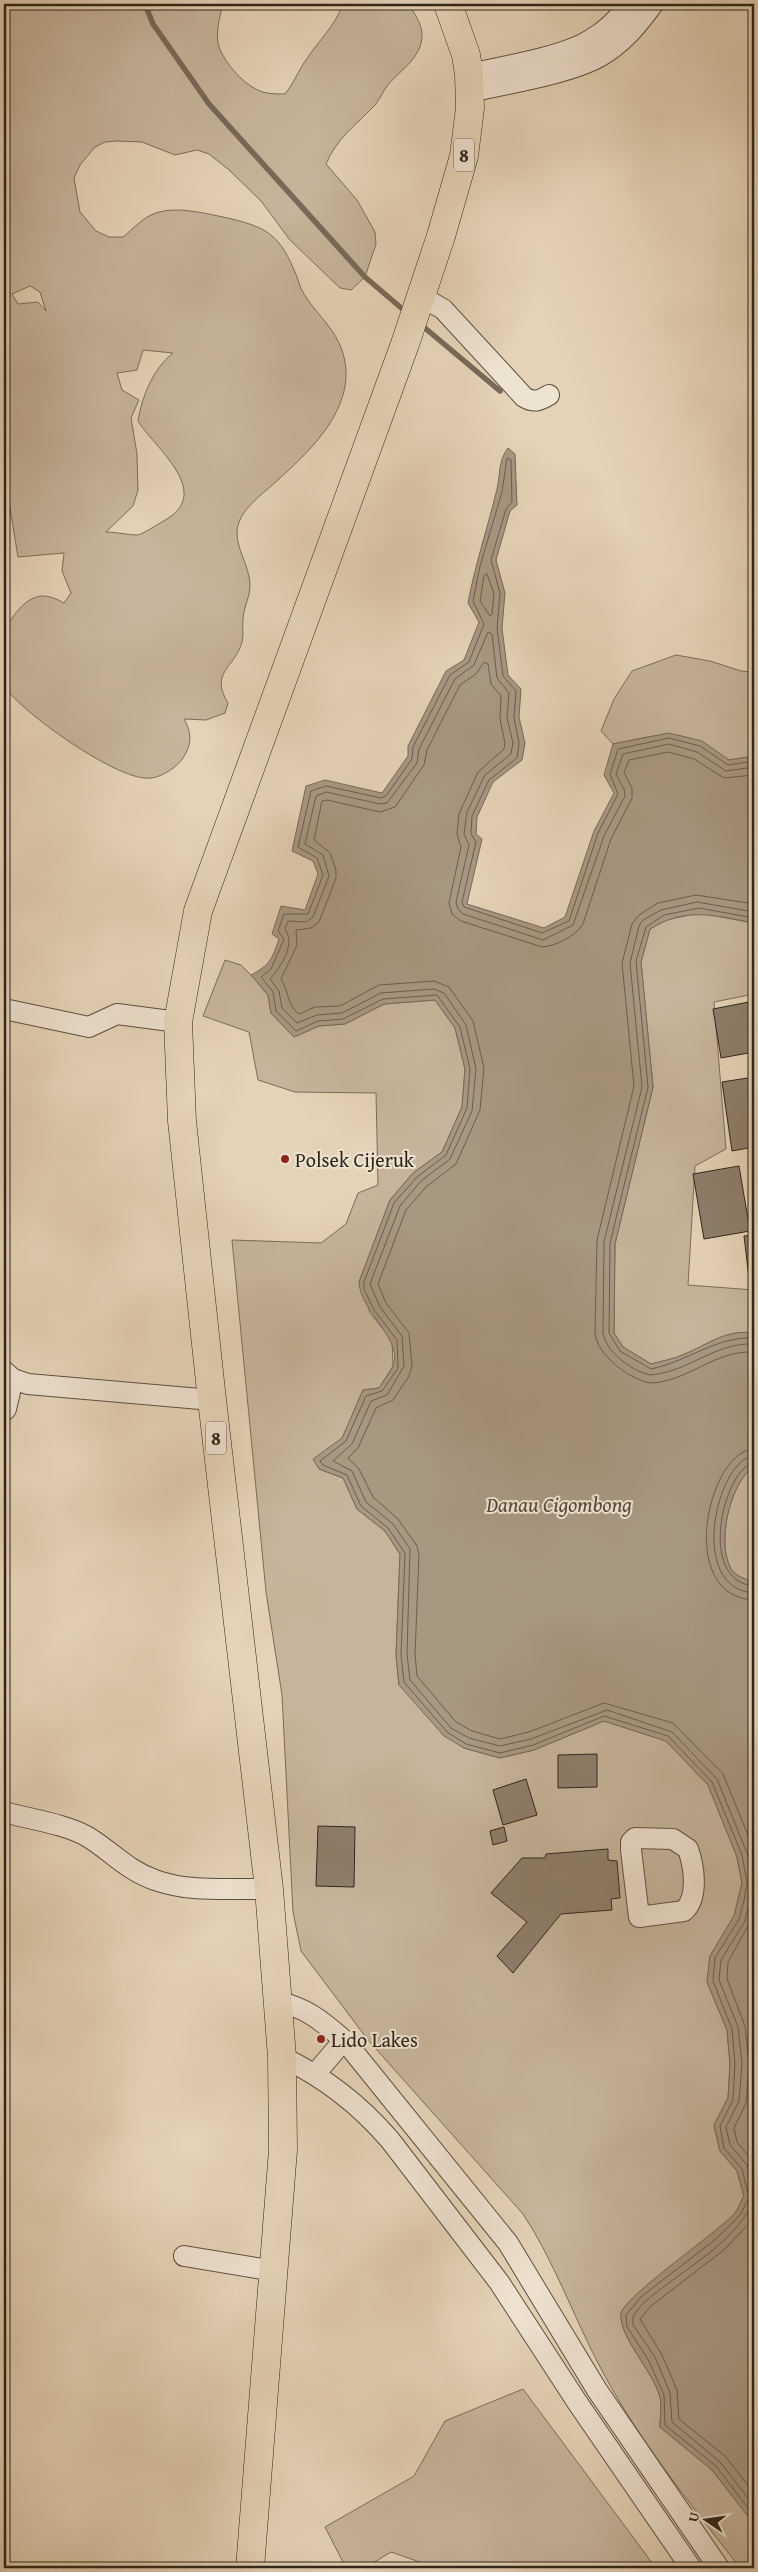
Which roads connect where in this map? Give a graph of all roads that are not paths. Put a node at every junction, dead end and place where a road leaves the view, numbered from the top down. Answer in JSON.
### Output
{"nodes":[{"id":1,"x":448,"y":4,"type":"edge"},
{"id":2,"x":630,"y":4,"type":"edge"},
{"id":3,"x":654,"y":4,"type":"edge"},
{"id":4,"x":469,"y":83,"type":"junction"},
{"id":5,"x":419,"y":300,"type":"junction"},
{"id":6,"x":549,"y":395,"type":"dead end"},
{"id":7,"x":4,"y":1008,"type":"edge"},
{"id":8,"x":178,"y":1022,"type":"junction"},
{"id":9,"x":8,"y":1375,"type":"edge"},
{"id":10,"x":212,"y":1400,"type":"junction"},
{"id":11,"x":4,"y":1411,"type":"edge"},
{"id":12,"x":4,"y":1812,"type":"edge"},
{"id":13,"x":269,"y":1889,"type":"junction"},
{"id":14,"x":278,"y":2002,"type":"junction"},
{"id":15,"x":344,"y":2040,"type":"junction"},
{"id":16,"x":282,"y":2057,"type":"junction"},
{"id":17,"x":316,"y":2074,"type":"junction"},
{"id":18,"x":390,"y":2096,"type":"junction"},
{"id":19,"x":367,"y":2115,"type":"junction"},
{"id":20,"x":184,"y":2256,"type":"dead end"},
{"id":21,"x":275,"y":2271,"type":"junction"},
{"id":22,"x":250,"y":2568,"type":"edge"},
{"id":23,"x":691,"y":2568,"type":"edge"},
{"id":24,"x":719,"y":2568,"type":"edge"}],
"edges":[{"from":1,"to":4,"type":"highway","number":"8"},
{"from":2,"to":4,"type":"street"},
{"from":3,"to":4,"type":"street"},
{"from":4,"to":5,"type":"highway","number":"8"},
{"from":5,"to":6,"type":"street"},
{"from":5,"to":8,"type":"highway","number":"8"},
{"from":7,"to":8,"type":"street"},
{"from":8,"to":10,"type":"highway","number":"8"},
{"from":9,"to":10,"type":"street"},
{"from":9,"to":11,"type":"street"},
{"from":10,"to":13,"type":"highway","number":"8"},
{"from":12,"to":13,"type":"street"},
{"from":13,"to":14,"type":"highway","number":"8"},
{"from":14,"to":15,"type":"street"},
{"from":14,"to":16,"type":"highway","number":"8"},
{"from":15,"to":17,"type":"street"},
{"from":15,"to":18,"type":"street"},
{"from":16,"to":17,"type":"street"},
{"from":16,"to":21,"type":"highway","number":"8"},
{"from":17,"to":19,"type":"street"},
{"from":18,"to":19,"type":"street"},
{"from":18,"to":24,"type":"street"},
{"from":19,"to":23,"type":"street"},
{"from":20,"to":21,"type":"street"},
{"from":21,"to":22,"type":"highway","number":"8"}]}
